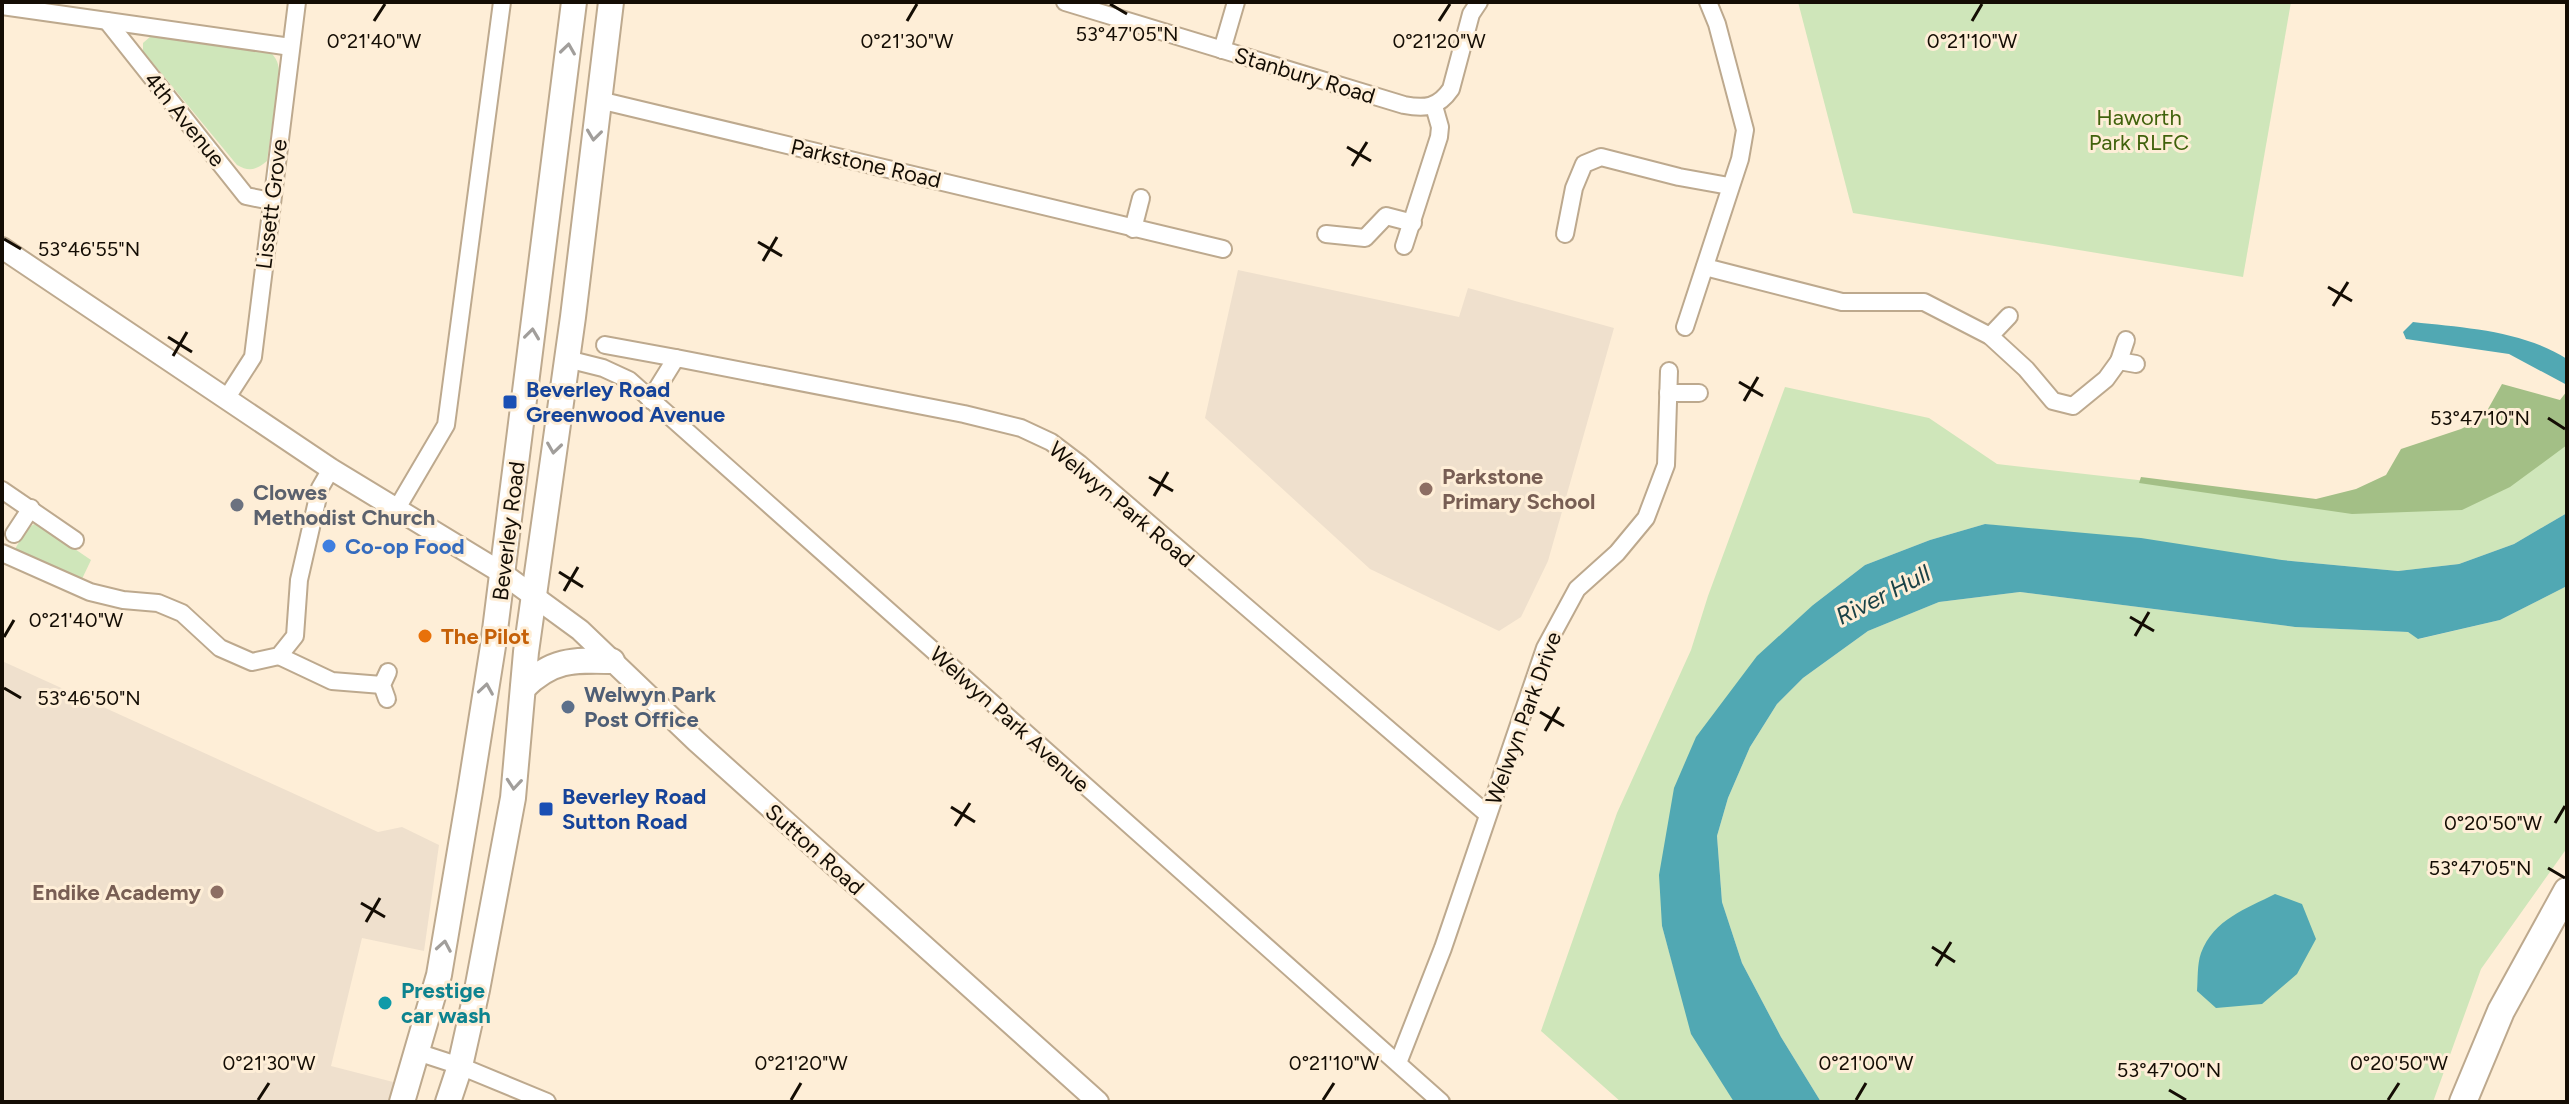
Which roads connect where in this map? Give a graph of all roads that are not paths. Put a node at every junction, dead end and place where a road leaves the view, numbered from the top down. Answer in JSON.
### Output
{"nodes":[{"id":1,"x":297,"y":2,"type":"edge"},
{"id":2,"x":502,"y":2,"type":"edge"},
{"id":3,"x":574,"y":2,"type":"edge"},
{"id":4,"x":611,"y":2,"type":"edge"},
{"id":5,"x":1065,"y":2,"type":"edge"},
{"id":6,"x":1236,"y":2,"type":"edge"},
{"id":7,"x":1479,"y":2,"type":"edge"},
{"id":8,"x":1708,"y":2,"type":"edge"},
{"id":9,"x":2,"y":6,"type":"edge"},
{"id":10,"x":107,"y":21,"type":"junction"},
{"id":11,"x":291,"y":47,"type":"junction"},
{"id":12,"x":1222,"y":50,"type":"junction"},
{"id":13,"x":599,"y":100,"type":"junction"},
{"id":14,"x":1434,"y":106,"type":"junction"},
{"id":15,"x":1729,"y":186,"type":"junction"},
{"id":16,"x":1141,"y":198,"type":"dead end"},
{"id":17,"x":271,"y":201,"type":"junction"},
{"id":18,"x":1413,"y":223,"type":"junction"},
{"id":19,"x":1133,"y":229,"type":"junction"},
{"id":20,"x":1326,"y":234,"type":"dead end"},
{"id":21,"x":1565,"y":234,"type":"dead end"},
{"id":22,"x":1404,"y":246,"type":"dead end"},
{"id":23,"x":2,"y":248,"type":"edge"},
{"id":24,"x":1223,"y":249,"type":"dead end"},
{"id":25,"x":1705,"y":267,"type":"junction"},
{"id":26,"x":2009,"y":316,"type":"dead end"},
{"id":27,"x":1685,"y":327,"type":"dead end"},
{"id":28,"x":1990,"y":336,"type":"junction"},
{"id":29,"x":2126,"y":340,"type":"dead end"},
{"id":30,"x":605,"y":345,"type":"dead end"},
{"id":31,"x":676,"y":358,"type":"junction"},
{"id":32,"x":567,"y":359,"type":"junction"},
{"id":33,"x":1669,"y":371,"type":"dead end"},
{"id":34,"x":1668,"y":393,"type":"junction"},
{"id":35,"x":1699,"y":393,"type":"dead end"},
{"id":36,"x":226,"y":399,"type":"junction"},
{"id":37,"x":650,"y":400,"type":"junction"},
{"id":38,"x":331,"y":469,"type":"junction"},
{"id":39,"x":2,"y":490,"type":"edge"},
{"id":40,"x":31,"y":508,"type":"junction"},
{"id":41,"x":396,"y":510,"type":"junction"},
{"id":42,"x":14,"y":534,"type":"dead end"},
{"id":43,"x":75,"y":540,"type":"dead end"},
{"id":44,"x":2,"y":553,"type":"edge"},
{"id":45,"x":502,"y":573,"type":"junction"},
{"id":46,"x":534,"y":595,"type":"junction"},
{"id":47,"x":279,"y":656,"type":"junction"},
{"id":48,"x":612,"y":661,"type":"junction"},
{"id":49,"x":386,"y":685,"type":"dead end"},
{"id":50,"x":523,"y":688,"type":"junction"},
{"id":51,"x":1487,"y":814,"type":"junction"},
{"id":52,"x":458,"y":861,"type":"junction"},
{"id":53,"x":500,"y":866,"type":"junction"},
{"id":54,"x":2567,"y":891,"type":"edge"},
{"id":55,"x":417,"y":1052,"type":"junction"},
{"id":56,"x":1398,"y":1063,"type":"junction"},
{"id":57,"x":460,"y":1066,"type":"junction"},
{"id":58,"x":402,"y":1102,"type":"edge"},
{"id":59,"x":448,"y":1102,"type":"edge"},
{"id":60,"x":547,"y":1102,"type":"edge"},
{"id":61,"x":1098,"y":1102,"type":"edge"},
{"id":62,"x":1441,"y":1102,"type":"edge"},
{"id":63,"x":2463,"y":1102,"type":"edge"}],
"edges":[{"from":1,"to":11,"type":"street","name":"Lissett Grove"},
{"from":2,"to":41,"type":"street"},
{"from":45,"to":3,"type":"main road","name":"Beverley Road","one_way":true},
{"from":4,"to":13,"type":"main road","name":"Beverley Road"},
{"from":5,"to":12,"type":"street","name":"Stanbury Road"},
{"from":6,"to":12,"type":"street"},
{"from":7,"to":14,"type":"street"},
{"from":8,"to":15,"type":"street"},
{"from":9,"to":10,"type":"street"},
{"from":10,"to":11,"type":"street"},
{"from":10,"to":17,"type":"street","name":"4th Avenue"},
{"from":11,"to":17,"type":"street","name":"Lissett Grove"},
{"from":12,"to":14,"type":"street","name":"Stanbury Road"},
{"from":13,"to":19,"type":"street","name":"Parkstone Road"},
{"from":13,"to":32,"type":"main road","name":"Beverley Road","one_way":true},
{"from":14,"to":18,"type":"street"},
{"from":15,"to":21,"type":"street"},
{"from":15,"to":25,"type":"street"},
{"from":16,"to":19,"type":"street"},
{"from":17,"to":36,"type":"street","name":"Lissett Grove"},
{"from":18,"to":20,"type":"street"},
{"from":18,"to":22,"type":"street"},
{"from":19,"to":24,"type":"street","name":"Parkstone Road"},
{"from":23,"to":36,"type":"street","name":"Sutton Road"},
{"from":25,"to":27,"type":"street"},
{"from":25,"to":28,"type":"street"},
{"from":26,"to":28,"type":"street"},
{"from":28,"to":29,"type":"street"},
{"from":30,"to":31,"type":"street","name":"Welwyn Park Road"},
{"from":31,"to":37,"type":"street"},
{"from":31,"to":51,"type":"street","name":"Welwyn Park Road"},
{"from":32,"to":37,"type":"street","name":"Welwyn Park Avenue"},
{"from":32,"to":46,"type":"main road","name":"Beverley Road","one_way":true},
{"from":33,"to":34,"type":"street","name":"Welwyn Park Drive"},
{"from":34,"to":35,"type":"street"},
{"from":34,"to":51,"type":"street","name":"Welwyn Park Drive"},
{"from":36,"to":38,"type":"street","name":"Sutton Road"},
{"from":37,"to":56,"type":"street","name":"Welwyn Park Avenue"},
{"from":38,"to":41,"type":"street","name":"Sutton Road"},
{"from":38,"to":47,"type":"street"},
{"from":39,"to":40,"type":"street"},
{"from":40,"to":42,"type":"street"},
{"from":40,"to":43,"type":"street"},
{"from":41,"to":45,"type":"street","name":"Sutton Road"},
{"from":44,"to":47,"type":"street"},
{"from":45,"to":46,"type":"street","name":"Sutton Road"},
{"from":52,"to":45,"type":"main road","name":"Beverley Road","one_way":true},
{"from":46,"to":48,"type":"street","name":"Sutton Road"},
{"from":46,"to":50,"type":"main road","name":"Beverley Road"},
{"from":47,"to":49,"type":"street"},
{"from":48,"to":50,"type":"main road"},
{"from":48,"to":61,"type":"street","name":"Sutton Road"},
{"from":50,"to":53,"type":"main road","name":"Beverley Road","one_way":true},
{"from":51,"to":56,"type":"street","name":"Welwyn Park Drive"},
{"from":52,"to":53,"type":"main road"},
{"from":55,"to":52,"type":"main road","name":"Beverley Road","one_way":true},
{"from":53,"to":57,"type":"main road","name":"Beverley Road"},
{"from":54,"to":63,"type":"highway"},
{"from":55,"to":57,"type":"street"},
{"from":55,"to":58,"type":"main road","name":"Beverley Road"},
{"from":56,"to":62,"type":"street","name":"Welwyn Park Avenue"},
{"from":57,"to":59,"type":"main road","name":"Beverley Road"},
{"from":57,"to":60,"type":"street"}]}
